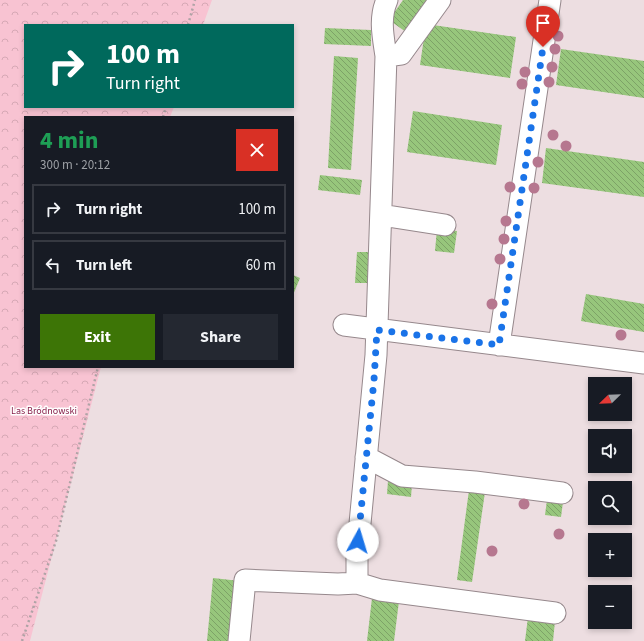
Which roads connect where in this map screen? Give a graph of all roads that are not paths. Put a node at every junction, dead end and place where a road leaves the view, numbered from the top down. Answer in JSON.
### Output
{"nodes":[{"id":1,"x":387,"y":0,"type":"edge"},
{"id":2,"x":440,"y":0,"type":"edge"},
{"id":3,"x":550,"y":0,"type":"edge"},
{"id":4,"x":386,"y":56,"type":"junction"},
{"id":5,"x":381,"y":215,"type":"junction"},
{"id":6,"x":445,"y":225,"type":"dead end"},
{"id":7,"x":344,"y":325,"type":"dead end"},
{"id":8,"x":377,"y":330,"type":"junction"},
{"id":9,"x":499,"y":345,"type":"junction"},
{"id":10,"x":644,"y":363,"type":"edge"},
{"id":11,"x":366,"y":457,"type":"junction"},
{"id":12,"x":562,"y":493,"type":"dead end"},
{"id":13,"x":357,"y":583,"type":"junction"},
{"id":14,"x":555,"y":613,"type":"dead end"},
{"id":15,"x":239,"y":641,"type":"edge"}],
"edges":[{"from":1,"to":4,"type":"lane"},
{"from":2,"to":4,"type":"lane"},
{"from":3,"to":9,"type":"lane"},
{"from":4,"to":5,"type":"lane"},
{"from":5,"to":6,"type":"lane"},
{"from":5,"to":8,"type":"lane"},
{"from":7,"to":8,"type":"lane"},
{"from":8,"to":9,"type":"lane"},
{"from":8,"to":11,"type":"lane"},
{"from":9,"to":10,"type":"lane"},
{"from":11,"to":12,"type":"lane"},
{"from":11,"to":13,"type":"lane"},
{"from":13,"to":14,"type":"lane"},
{"from":13,"to":15,"type":"lane"}]}
